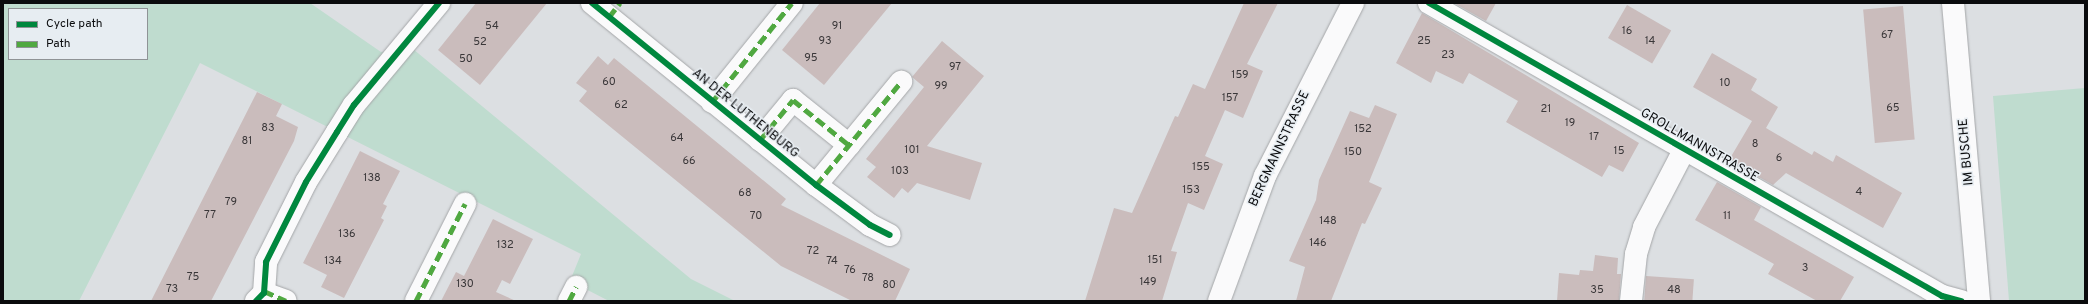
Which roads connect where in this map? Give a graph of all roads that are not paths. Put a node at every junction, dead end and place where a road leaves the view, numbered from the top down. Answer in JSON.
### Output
{"nodes":[{"id":1,"x":439,"y":3,"type":"edge"},
{"id":2,"x":592,"y":3,"type":"edge"},
{"id":3,"x":792,"y":3,"type":"edge"},
{"id":4,"x":1353,"y":3,"type":"edge"},
{"id":5,"x":1429,"y":3,"type":"edge"},
{"id":6,"x":1953,"y":3,"type":"edge"},
{"id":7,"x":614,"y":10,"type":"edge"},
{"id":8,"x":901,"y":82,"type":"dead end"},
{"id":9,"x":712,"y":102,"type":"junction"},
{"id":10,"x":760,"y":140,"type":"junction"},
{"id":11,"x":849,"y":145,"type":"junction"},
{"id":12,"x":1684,"y":150,"type":"junction"},
{"id":13,"x":816,"y":185,"type":"junction"},
{"id":14,"x":465,"y":204,"type":"dead end"},
{"id":15,"x":890,"y":235,"type":"dead end"},
{"id":16,"x":260,"y":297,"type":"edge"},
{"id":17,"x":286,"y":301,"type":"edge"},
{"id":18,"x":416,"y":301,"type":"edge"},
{"id":19,"x":1219,"y":301,"type":"edge"},
{"id":20,"x":1631,"y":301,"type":"edge"},
{"id":21,"x":1961,"y":301,"type":"edge"},
{"id":22,"x":1979,"y":301,"type":"edge"}],
"edges":[{"from":1,"to":16,"type":"street"},
{"from":2,"to":7,"type":"street","name":"AN DER LUTHENBURG"},
{"from":3,"to":9,"type":"street"},
{"from":4,"to":19,"type":"street","name":"BERGMANNSTRASSE"},
{"from":5,"to":12,"type":"street","name":"GROLLMANNSTRASSE"},
{"from":6,"to":22,"type":"street","name":"IM BUSCHE"},
{"from":7,"to":9,"type":"street","name":"AN DER LUTHENBURG"},
{"from":8,"to":11,"type":"street"},
{"from":9,"to":10,"type":"street","name":"AN DER LUTHENBURG"},
{"from":10,"to":11,"type":"street","name":"AN DER LUTHENBURG"},
{"from":10,"to":13,"type":"street","name":"AN DER LUTHENBURG"},
{"from":11,"to":13,"type":"street"},
{"from":12,"to":20,"type":"street"},
{"from":12,"to":21,"type":"street","name":"GROLLMANNSTRASSE"},
{"from":13,"to":15,"type":"street","name":"AN DER LUTHENBURG"},
{"from":14,"to":18,"type":"street"},
{"from":16,"to":17,"type":"street"}]}
